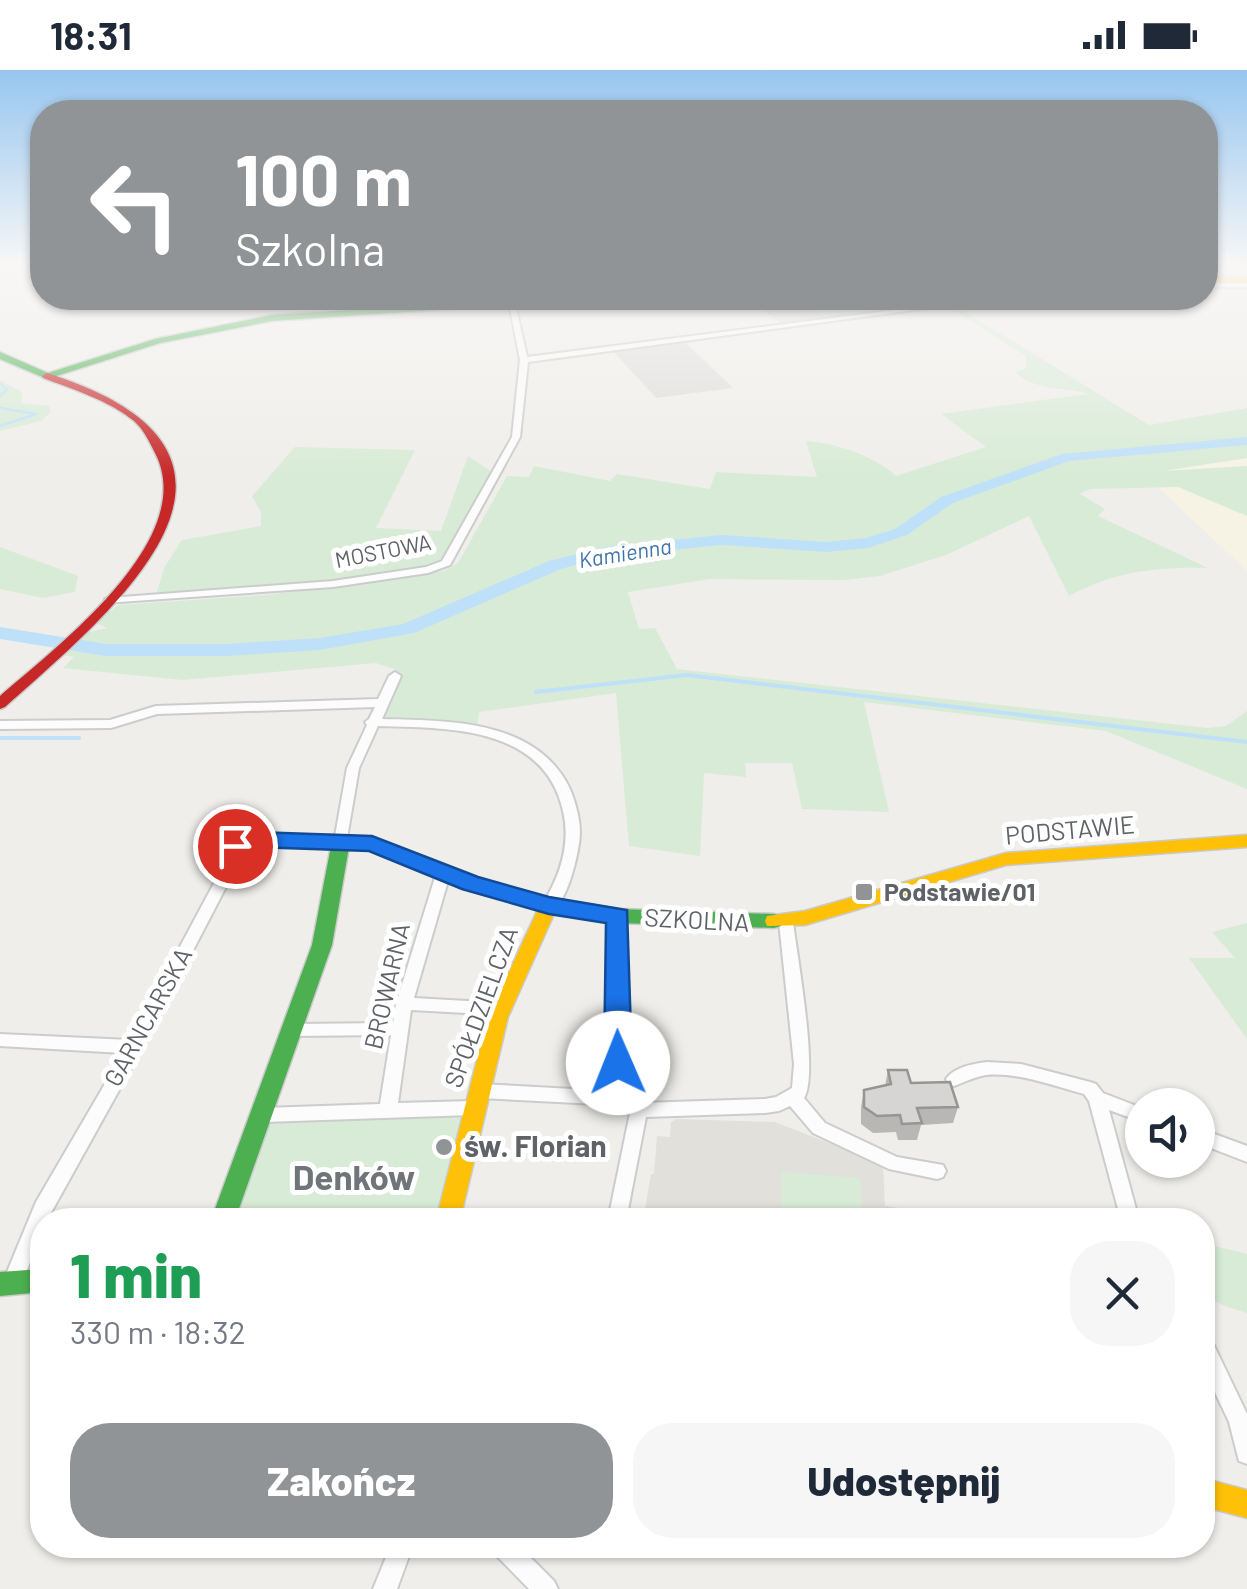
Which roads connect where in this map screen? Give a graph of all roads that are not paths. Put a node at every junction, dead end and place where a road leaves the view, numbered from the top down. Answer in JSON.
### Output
{"nodes":[{"id":1,"x":188,"y":334,"type":"edge"},
{"id":2,"x":518,"y":334,"type":"edge"},
{"id":3,"x":725,"y":334,"type":"edge"},
{"id":4,"x":0,"y":355,"type":"edge"},
{"id":5,"x":524,"y":360,"type":"junction"},
{"id":6,"x":47,"y":376,"type":"junction"},
{"id":7,"x":108,"y":601,"type":"junction"},
{"id":8,"x":395,"y":676,"type":"dead end"},
{"id":9,"x":0,"y":704,"type":"edge"},
{"id":10,"x":379,"y":704,"type":"junction"},
{"id":11,"x":370,"y":722,"type":"junction"},
{"id":12,"x":0,"y":725,"type":"edge"},
{"id":13,"x":340,"y":841,"type":"junction"},
{"id":14,"x":1247,"y":841,"type":"edge"},
{"id":15,"x":443,"y":874,"type":"junction"},
{"id":16,"x":549,"y":906,"type":"junction"},
{"id":17,"x":618,"y":916,"type":"junction"},
{"id":18,"x":786,"y":922,"type":"junction"},
{"id":19,"x":404,"y":1004,"type":"junction"},
{"id":20,"x":503,"y":1008,"type":"junction"},
{"id":21,"x":400,"y":1029,"type":"junction"},
{"id":22,"x":292,"y":1030,"type":"junction"},
{"id":23,"x":0,"y":1040,"type":"edge"},
{"id":24,"x":135,"y":1046,"type":"junction"},
{"id":25,"x":954,"y":1079,"type":"dead end"},
{"id":26,"x":619,"y":1098,"type":"junction"},
{"id":27,"x":794,"y":1098,"type":"junction"},
{"id":28,"x":1097,"y":1098,"type":"junction"},
{"id":29,"x":476,"y":1100,"type":"junction"},
{"id":30,"x":1125,"y":1109,"type":"edge"},
{"id":31,"x":388,"y":1110,"type":"junction"},
{"id":32,"x":639,"y":1110,"type":"junction"},
{"id":33,"x":264,"y":1115,"type":"junction"},
{"id":34,"x":1215,"y":1142,"type":"edge"},
{"id":35,"x":1247,"y":1154,"type":"edge"},
{"id":36,"x":937,"y":1171,"type":"dead end"},
{"id":37,"x":42,"y":1208,"type":"edge"},
{"id":38,"x":228,"y":1208,"type":"edge"},
{"id":39,"x":451,"y":1208,"type":"edge"},
{"id":40,"x":619,"y":1208,"type":"edge"},
{"id":41,"x":1127,"y":1208,"type":"edge"},
{"id":42,"x":30,"y":1233,"type":"edge"},
{"id":43,"x":6,"y":1284,"type":"edge"},
{"id":44,"x":1215,"y":1369,"type":"edge"},
{"id":45,"x":1247,"y":1454,"type":"edge"},
{"id":46,"x":1215,"y":1495,"type":"edge"},
{"id":47,"x":1247,"y":1504,"type":"edge"},
{"id":48,"x":397,"y":1558,"type":"edge"},
{"id":49,"x":515,"y":1558,"type":"edge"},
{"id":50,"x":386,"y":1589,"type":"edge"},
{"id":51,"x":546,"y":1589,"type":"edge"}],
"edges":[{"from":1,"to":6,"type":"main road"},
{"from":2,"to":5,"type":"street","name":"MOSTOWA"},
{"from":3,"to":5,"type":"street"},
{"from":4,"to":6,"type":"main road"},
{"from":5,"to":7,"type":"street","name":"MOSTOWA"},
{"from":6,"to":7,"type":"main road"},
{"from":7,"to":9,"type":"main road"},
{"from":8,"to":10,"type":"street"},
{"from":10,"to":11,"type":"street"},
{"from":10,"to":12,"type":"street"},
{"from":11,"to":13,"type":"street"},
{"from":11,"to":16,"type":"street","name":"SPÓŁDZIELCZA"},
{"from":13,"to":15,"type":"main road"},
{"from":13,"to":22,"type":"main road"},
{"from":13,"to":24,"type":"street","name":"GARNCARSKA"},
{"from":14,"to":18,"type":"main road","name":"PODSTAWIE"},
{"from":15,"to":16,"type":"main road"},
{"from":15,"to":19,"type":"street","name":"BROWARNA"},
{"from":16,"to":17,"type":"main road","name":"SZKOLNA"},
{"from":16,"to":20,"type":"main road","name":"SPÓŁDZIELCZA"},
{"from":17,"to":18,"type":"main road","name":"SZKOLNA"},
{"from":17,"to":26,"type":"street"},
{"from":18,"to":27,"type":"street","name":"SZKOLNA"},
{"from":19,"to":20,"type":"street"},
{"from":19,"to":21,"type":"street","name":"BROWARNA"},
{"from":20,"to":29,"type":"main road","name":"SPÓŁDZIELCZA"},
{"from":21,"to":22,"type":"street"},
{"from":21,"to":31,"type":"street","name":"BROWARNA"},
{"from":22,"to":33,"type":"main road"},
{"from":23,"to":24,"type":"street"},
{"from":24,"to":37,"type":"street","name":"GARNCARSKA"},
{"from":25,"to":28,"type":"street"},
{"from":26,"to":29,"type":"street"},
{"from":26,"to":32,"type":"street"},
{"from":27,"to":32,"type":"street"},
{"from":27,"to":36,"type":"street"},
{"from":28,"to":30,"type":"street"},
{"from":28,"to":41,"type":"street"},
{"from":29,"to":31,"type":"street"},
{"from":29,"to":39,"type":"main road","name":"SPÓŁDZIELCZA"},
{"from":31,"to":33,"type":"street"},
{"from":32,"to":40,"type":"street"},
{"from":33,"to":38,"type":"main road"},
{"from":34,"to":35,"type":"street"},
{"from":42,"to":43,"type":"street","name":"GARNCARSKA"},
{"from":44,"to":45,"type":"street"},
{"from":46,"to":47,"type":"main road"},
{"from":48,"to":50,"type":"street"},
{"from":49,"to":51,"type":"street"}]}
